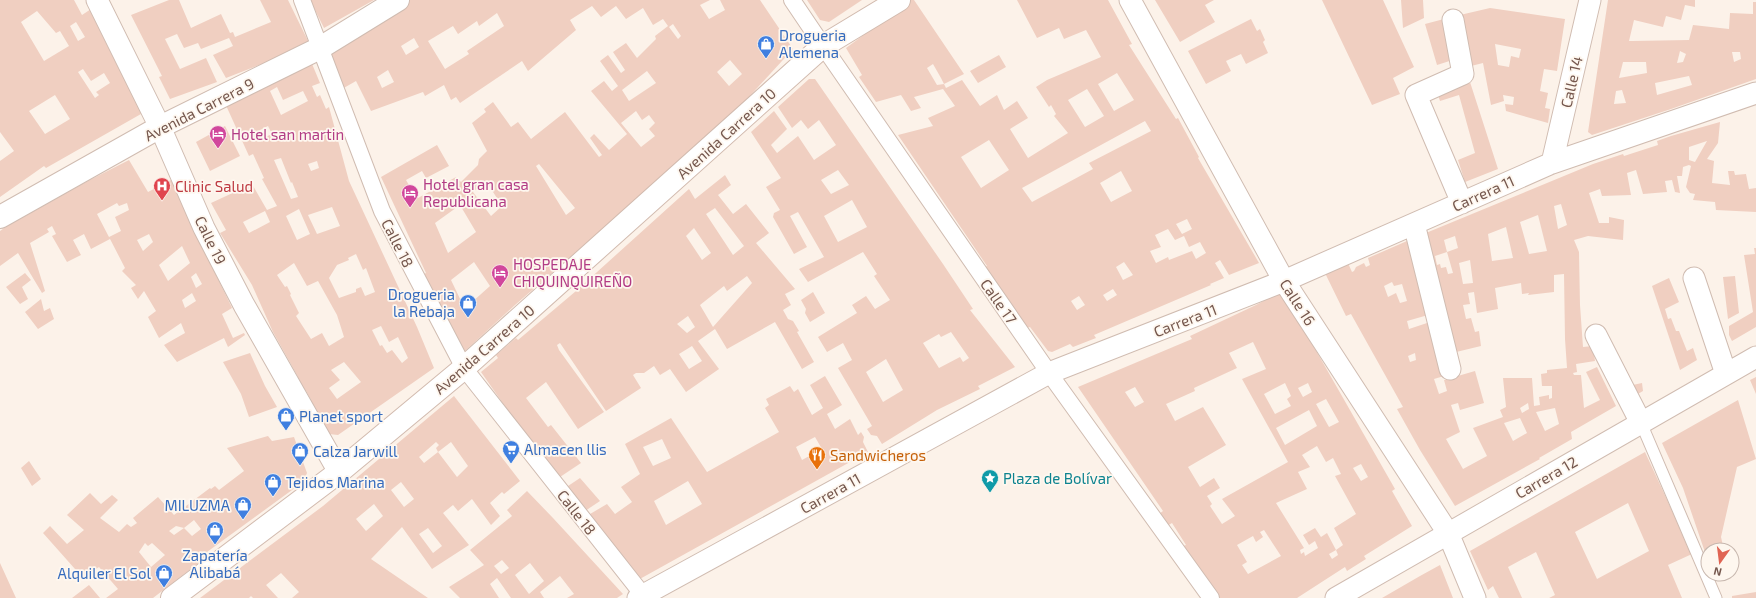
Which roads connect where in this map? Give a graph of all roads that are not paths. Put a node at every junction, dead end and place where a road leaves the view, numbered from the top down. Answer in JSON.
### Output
{"nodes":[{"id":1,"x":97,"y":0,"type":"edge"},
{"id":2,"x":302,"y":0,"type":"edge"},
{"id":3,"x":398,"y":0,"type":"edge"},
{"id":4,"x":792,"y":0,"type":"edge"},
{"id":5,"x":899,"y":0,"type":"edge"},
{"id":6,"x":1130,"y":0,"type":"edge"},
{"id":7,"x":1584,"y":1,"type":"edge"},
{"id":8,"x":1453,"y":20,"type":"dead end"},
{"id":9,"x":823,"y":46,"type":"junction"},
{"id":10,"x":320,"y":48,"type":"junction"},
{"id":11,"x":1756,"y":93,"type":"edge"},
{"id":12,"x":160,"y":127,"type":"junction"},
{"id":13,"x":1552,"y":163,"type":"junction"},
{"id":14,"x":1462,"y":203,"type":"junction"},
{"id":15,"x":0,"y":217,"type":"edge"},
{"id":16,"x":1414,"y":224,"type":"junction"},
{"id":17,"x":1694,"y":278,"type":"dead end"},
{"id":18,"x":1284,"y":281,"type":"junction"},
{"id":19,"x":1596,"y":335,"type":"dead end"},
{"id":20,"x":1756,"y":357,"type":"edge"},
{"id":21,"x":464,"y":368,"type":"junction"},
{"id":22,"x":1450,"y":369,"type":"dead end"},
{"id":23,"x":1049,"y":373,"type":"junction"},
{"id":24,"x":1726,"y":374,"type":"junction"},
{"id":25,"x":1641,"y":423,"type":"junction"},
{"id":26,"x":339,"y":472,"type":"junction"},
{"id":27,"x":1448,"y":533,"type":"junction"},
{"id":28,"x":640,"y":596,"type":"edge"},
{"id":29,"x":172,"y":598,"type":"edge"},
{"id":30,"x":1211,"y":598,"type":"edge"},
{"id":31,"x":1336,"y":598,"type":"edge"},
{"id":32,"x":1475,"y":598,"type":"edge"},
{"id":33,"x":1716,"y":598,"type":"edge"}],
"edges":[{"from":1,"to":12,"type":"street","name":"Calle 19"},
{"from":2,"to":10,"type":"street","name":"Calle 18"},
{"from":3,"to":10,"type":"main road","name":"Avenida Carrera 9"},
{"from":4,"to":9,"type":"street","name":"Calle 17"},
{"from":5,"to":9,"type":"main road","name":"Avenida Carrera 10"},
{"from":6,"to":18,"type":"street","name":"Calle 16"},
{"from":7,"to":13,"type":"street","name":"Calle 14"},
{"from":8,"to":14,"type":"street"},
{"from":9,"to":21,"type":"main road","name":"Avenida Carrera 10"},
{"from":9,"to":23,"type":"street","name":"Calle 17"},
{"from":10,"to":12,"type":"main road","name":"Avenida Carrera 9"},
{"from":10,"to":21,"type":"street","name":"Calle 18"},
{"from":11,"to":13,"type":"street","name":"Carrera 11"},
{"from":12,"to":15,"type":"main road","name":"Avenida Carrera 9"},
{"from":12,"to":26,"type":"street","name":"Calle 19"},
{"from":13,"to":14,"type":"street","name":"Carrera 11"},
{"from":14,"to":16,"type":"street","name":"Carrera 11"},
{"from":16,"to":18,"type":"street","name":"Carrera 11"},
{"from":16,"to":22,"type":"street"},
{"from":17,"to":24,"type":"street"},
{"from":18,"to":23,"type":"street","name":"Carrera 11"},
{"from":18,"to":27,"type":"street","name":"Calle 16"},
{"from":19,"to":25,"type":"street"},
{"from":20,"to":24,"type":"street","name":"Carrera 12"},
{"from":21,"to":26,"type":"main road","name":"Avenida Carrera 10"},
{"from":21,"to":28,"type":"street","name":"Calle 18"},
{"from":23,"to":28,"type":"street","name":"Carrera 11"},
{"from":23,"to":30,"type":"street","name":"Calle 17"},
{"from":24,"to":25,"type":"street","name":"Carrera 12"},
{"from":25,"to":27,"type":"street","name":"Carrera 12"},
{"from":25,"to":33,"type":"lane"},
{"from":26,"to":29,"type":"main road","name":"Avenida Carrera 10"},
{"from":27,"to":31,"type":"street","name":"Carrera 12"},
{"from":27,"to":32,"type":"street","name":"Calle 16"}]}
